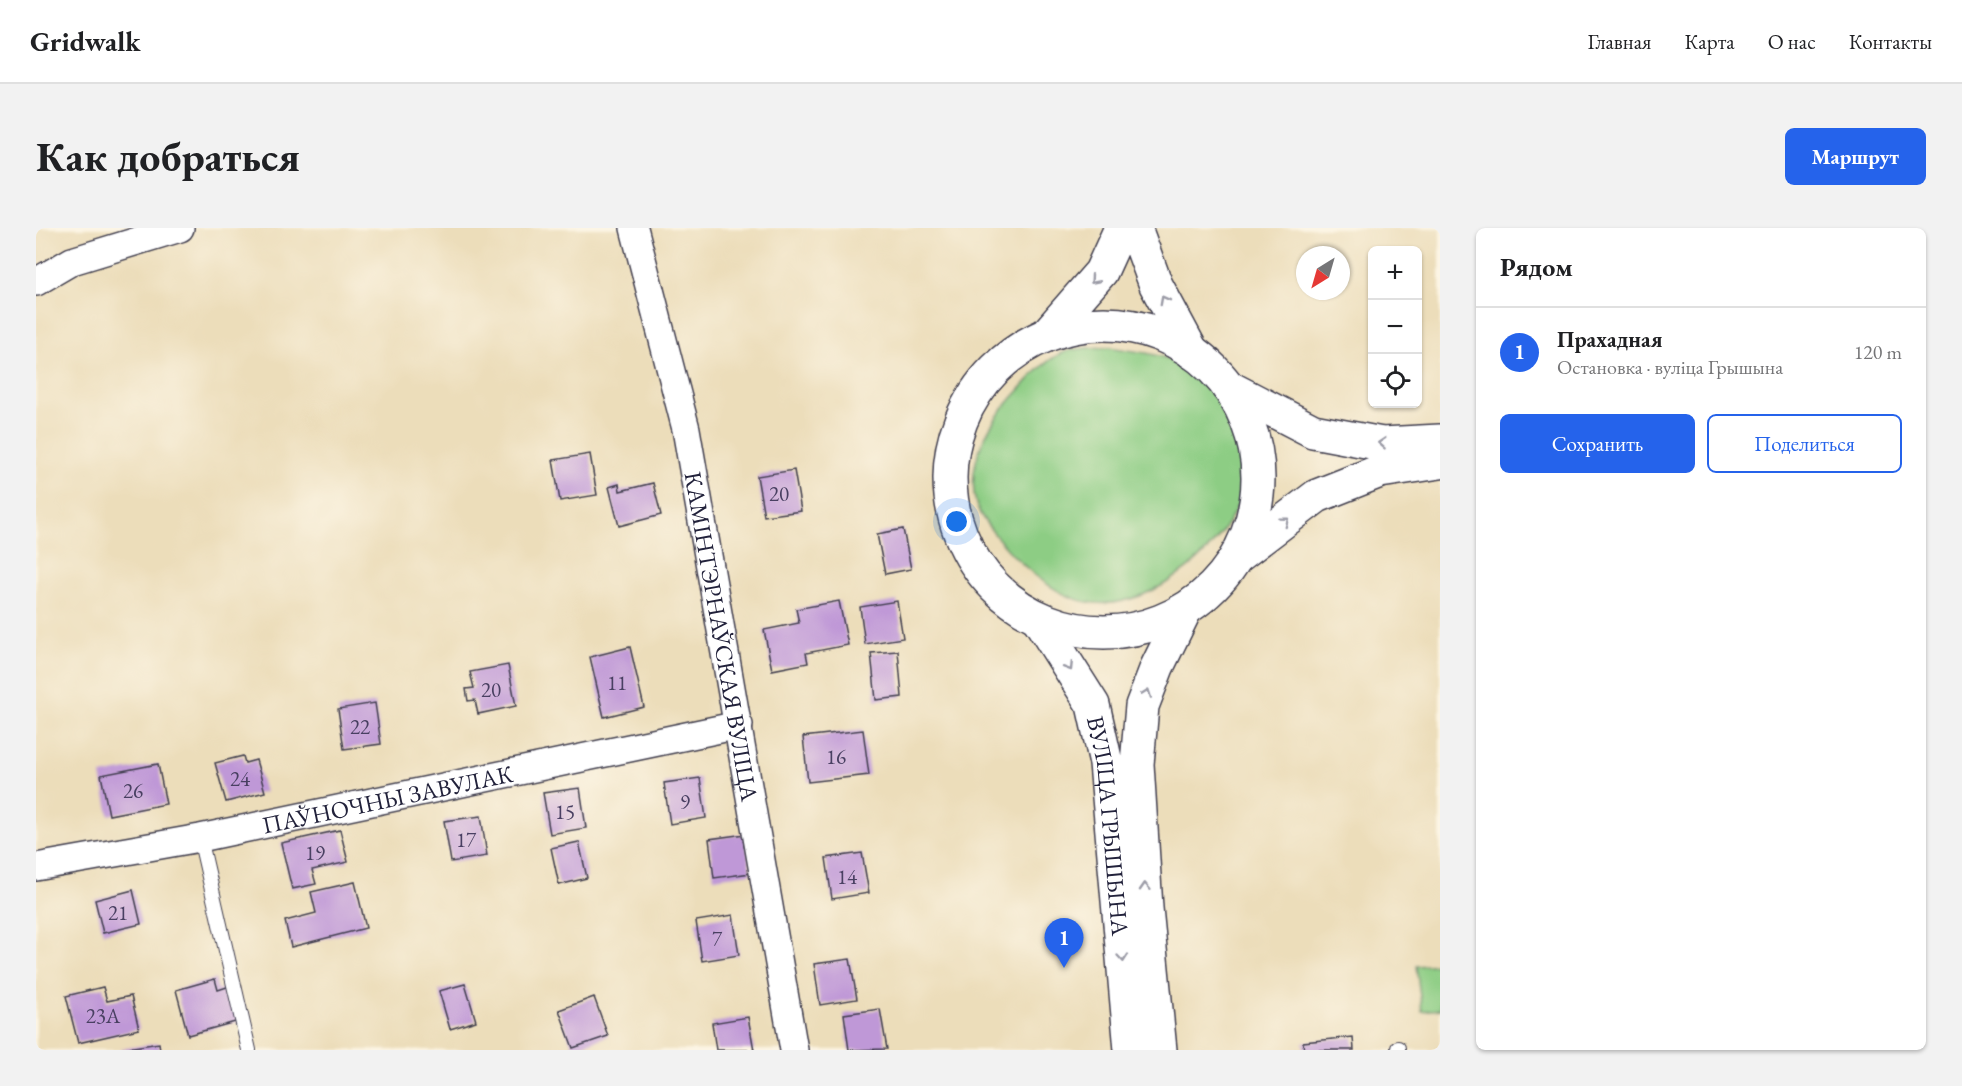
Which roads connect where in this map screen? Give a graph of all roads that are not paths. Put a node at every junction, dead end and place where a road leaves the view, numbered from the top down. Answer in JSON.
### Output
{"nodes":[{"id":1,"x":180,"y":228,"type":"edge"},
{"id":2,"x":634,"y":228,"type":"edge"},
{"id":3,"x":1121,"y":228,"type":"edge"},
{"id":4,"x":1135,"y":228,"type":"edge"},
{"id":5,"x":36,"y":282,"type":"edge"},
{"id":6,"x":1046,"y":335,"type":"junction"},
{"id":7,"x":1192,"y":352,"type":"junction"},
{"id":8,"x":1228,"y":387,"type":"junction"},
{"id":9,"x":1440,"y":441,"type":"edge"},
{"id":10,"x":1440,"y":462,"type":"edge"},
{"id":11,"x":1238,"y":556,"type":"junction"},
{"id":12,"x":1185,"y":610,"type":"junction"},
{"id":13,"x":1038,"y":618,"type":"junction"},
{"id":14,"x":739,"y":725,"type":"junction"},
{"id":15,"x":200,"y":838,"type":"junction"},
{"id":16,"x":36,"y":867,"type":"edge"},
{"id":17,"x":249,"y":1050,"type":"edge"},
{"id":18,"x":794,"y":1050,"type":"edge"},
{"id":19,"x":1131,"y":1050,"type":"edge"},
{"id":20,"x":1160,"y":1050,"type":"edge"}],
"edges":[{"from":1,"to":5,"type":"street"},
{"from":2,"to":14,"type":"street","name":"КАМІНТЭРНАЎСКАЯ ВУЛІЦА"},
{"from":3,"to":6,"type":"main road","one_way":true},
{"from":7,"to":4,"type":"main road","one_way":true},
{"from":6,"to":7,"type":"main road"},
{"from":6,"to":13,"type":"main road"},
{"from":7,"to":8,"type":"main road"},
{"from":9,"to":8,"type":"main road","one_way":true},
{"from":8,"to":11,"type":"main road"},
{"from":11,"to":10,"type":"main road","one_way":true},
{"from":11,"to":12,"type":"main road"},
{"from":12,"to":13,"type":"main road"},
{"from":20,"to":12,"type":"main road","name":"ВУЛІЦА ГРЫШЫНА","one_way":true},
{"from":13,"to":19,"type":"main road","name":"ВУЛІЦА ГРЫШЫНА","one_way":true},
{"from":14,"to":15,"type":"street","name":"ПАЎНОЧНЫ ЗАВУЛАК"},
{"from":14,"to":18,"type":"street","name":"КАМІНТЭРНАЎСКАЯ ВУЛІЦА"},
{"from":15,"to":16,"type":"street","name":"ПАЎНОЧНЫ ЗАВУЛАК"},
{"from":15,"to":17,"type":"lane"}]}
